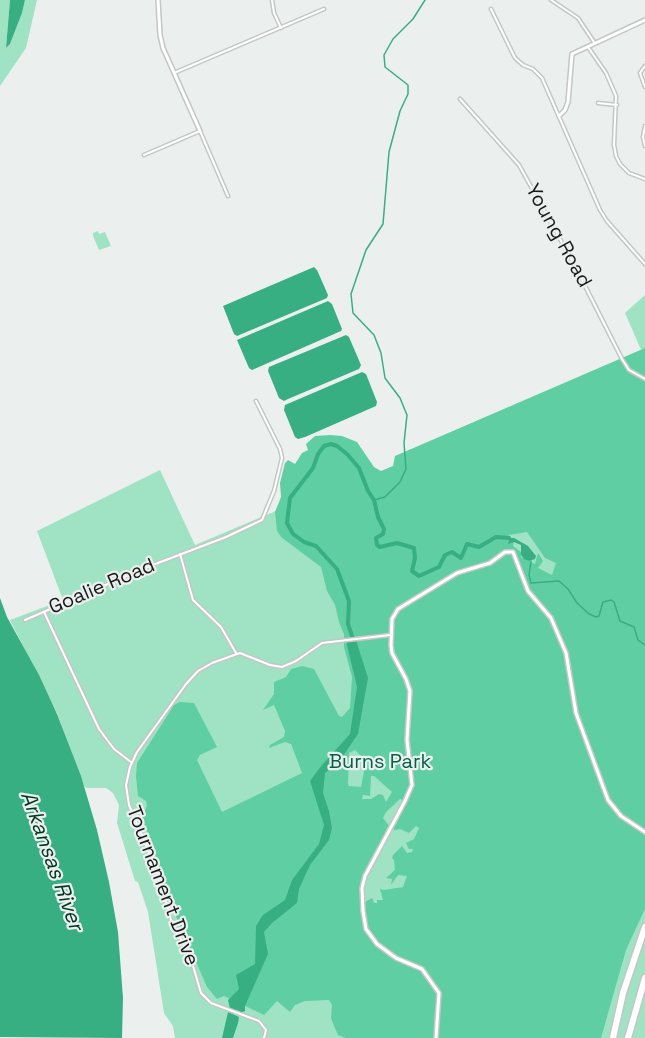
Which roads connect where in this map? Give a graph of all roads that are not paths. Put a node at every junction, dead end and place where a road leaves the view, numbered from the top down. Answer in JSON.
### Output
{"nodes":[{"id":1,"x":158,"y":0,"type":"edge"},
{"id":2,"x":272,"y":0,"type":"edge"},
{"id":3,"x":551,"y":0,"type":"edge"},
{"id":4,"x":324,"y":9,"type":"dead end"},
{"id":5,"x":491,"y":9,"type":"dead end"},
{"id":6,"x":645,"y":20,"type":"edge"},
{"id":7,"x":280,"y":28,"type":"junction"},
{"id":8,"x":594,"y":42,"type":"junction"},
{"id":9,"x":587,"y":46,"type":"junction"},
{"id":10,"x":645,"y":66,"type":"edge"},
{"id":11,"x":174,"y":73,"type":"junction"},
{"id":12,"x":645,"y":87,"type":"edge"},
{"id":13,"x":460,"y":99,"type":"dead end"},
{"id":14,"x":598,"y":104,"type":"dead end"},
{"id":15,"x":617,"y":105,"type":"junction"},
{"id":16,"x":559,"y":116,"type":"junction"},
{"id":17,"x":645,"y":126,"type":"edge"},
{"id":18,"x":200,"y":131,"type":"junction"},
{"id":19,"x":645,"y":146,"type":"edge"},
{"id":20,"x":144,"y":155,"type":"dead end"},
{"id":21,"x":645,"y":179,"type":"edge"},
{"id":22,"x":228,"y":196,"type":"dead end"},
{"id":23,"x":645,"y":264,"type":"edge"},
{"id":24,"x":645,"y":379,"type":"edge"},
{"id":25,"x":256,"y":401,"type":"dead end"},
{"id":26,"x":180,"y":554,"type":"junction"},
{"id":27,"x":44,"y":612,"type":"junction"},
{"id":28,"x":26,"y":620,"type":"dead end"},
{"id":29,"x":390,"y":634,"type":"junction"},
{"id":30,"x":236,"y":653,"type":"junction"},
{"id":31,"x":131,"y":762,"type":"junction"},
{"id":32,"x":645,"y":832,"type":"edge"},
{"id":33,"x":645,"y":927,"type":"edge"},
{"id":34,"x":645,"y":978,"type":"edge"},
{"id":35,"x":264,"y":1038,"type":"edge"},
{"id":36,"x":436,"y":1038,"type":"edge"},
{"id":37,"x":613,"y":1038,"type":"edge"},
{"id":38,"x":628,"y":1038,"type":"edge"}],
"edges":[{"from":1,"to":11,"type":"street"},
{"from":2,"to":7,"type":"street"},
{"from":3,"to":8,"type":"street"},
{"from":4,"to":7,"type":"street"},
{"from":5,"to":16,"type":"street"},
{"from":6,"to":8,"type":"street"},
{"from":7,"to":11,"type":"street"},
{"from":8,"to":9,"type":"street"},
{"from":9,"to":15,"type":"street"},
{"from":9,"to":16,"type":"street"},
{"from":10,"to":12,"type":"street"},
{"from":11,"to":18,"type":"street"},
{"from":13,"to":24,"type":"street","name":"Young Road"},
{"from":14,"to":15,"type":"street"},
{"from":15,"to":21,"type":"street"},
{"from":16,"to":23,"type":"street"},
{"from":17,"to":19,"type":"street"},
{"from":18,"to":20,"type":"street"},
{"from":18,"to":22,"type":"street"},
{"from":25,"to":26,"type":"street","name":"Goalie Road"},
{"from":26,"to":27,"type":"street","name":"Goalie Road"},
{"from":26,"to":30,"type":"street"},
{"from":27,"to":28,"type":"street","name":"Goalie Road"},
{"from":27,"to":31,"type":"street"},
{"from":29,"to":30,"type":"street"},
{"from":29,"to":32,"type":"street"},
{"from":29,"to":36,"type":"street"},
{"from":30,"to":31,"type":"street","name":"Tournament Drive"},
{"from":31,"to":35,"type":"street","name":"Tournament Drive"},
{"from":33,"to":37,"type":"highway"},
{"from":34,"to":38,"type":"highway"}]}
